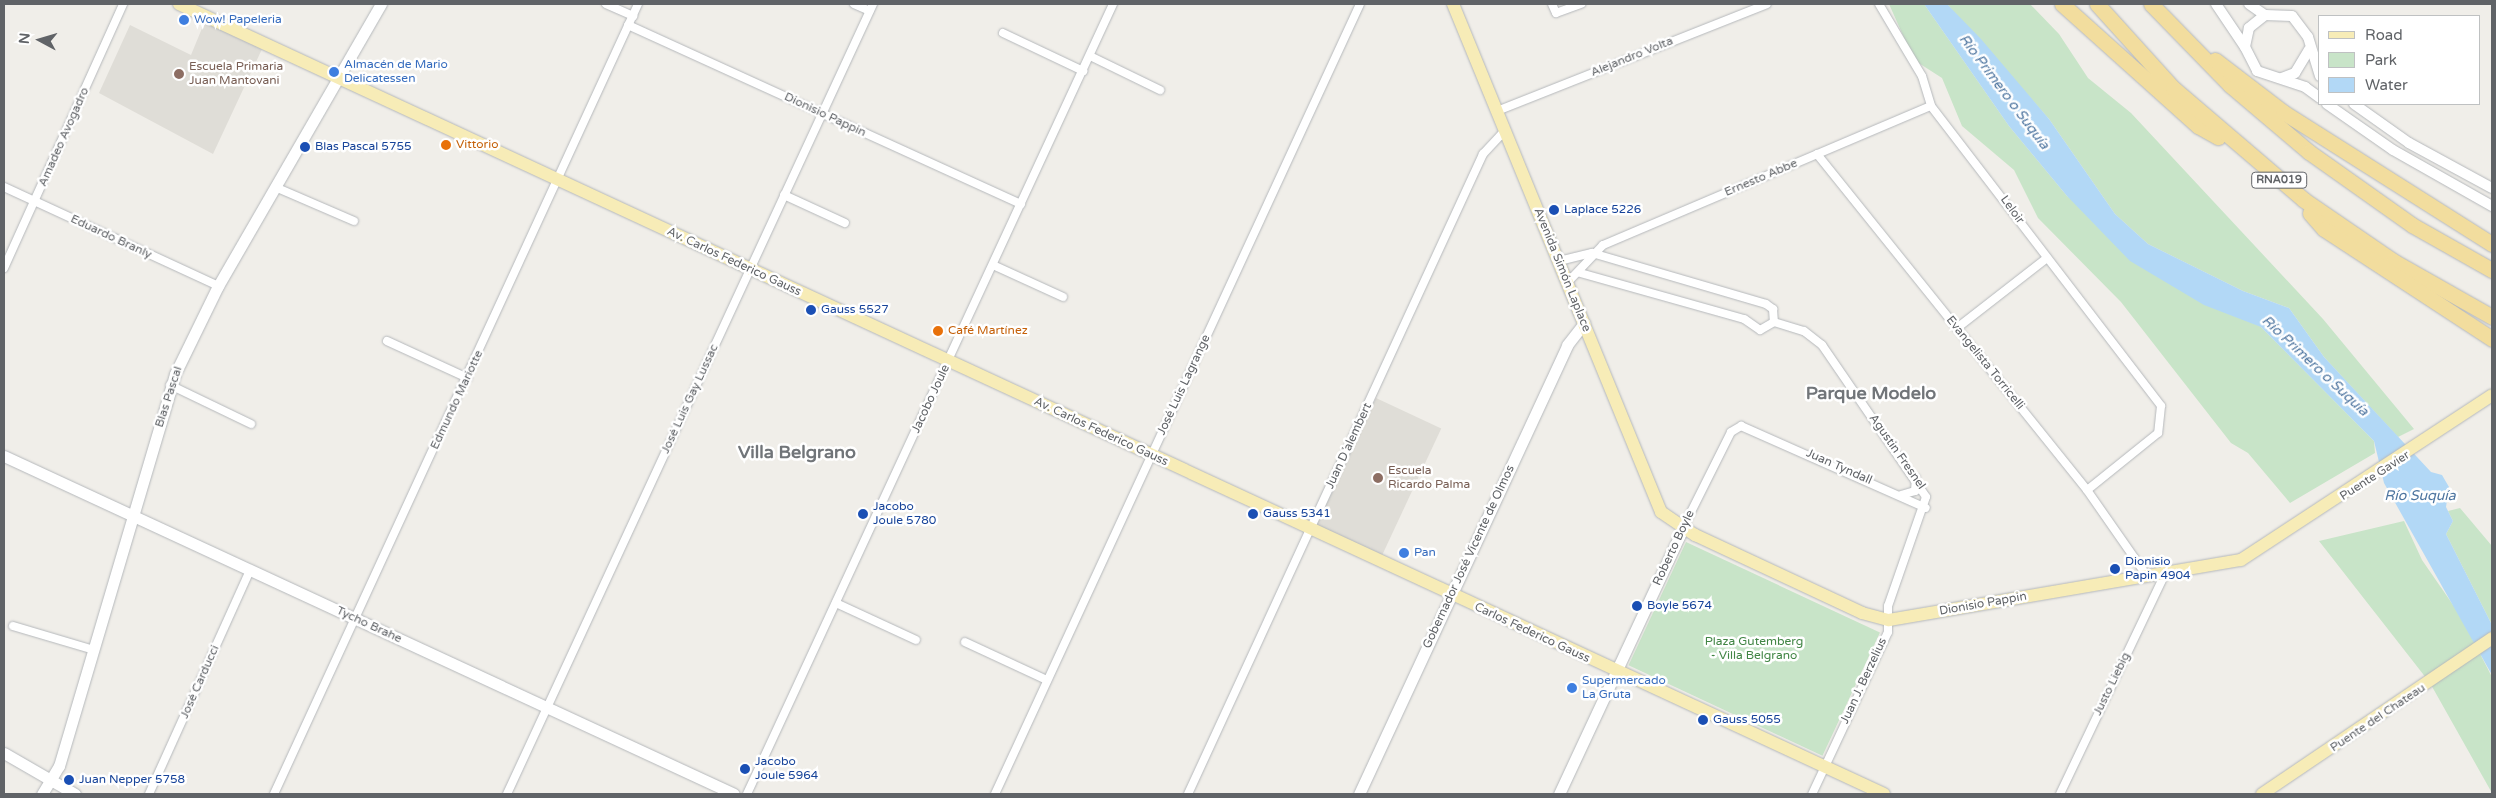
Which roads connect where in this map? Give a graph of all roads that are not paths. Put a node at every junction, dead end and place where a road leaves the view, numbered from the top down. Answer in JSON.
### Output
{"nodes":[{"id":1,"x":123,"y":4,"type":"edge"},
{"id":2,"x":179,"y":4,"type":"edge"},
{"id":3,"x":381,"y":4,"type":"edge"},
{"id":4,"x":606,"y":4,"type":"edge"},
{"id":5,"x":638,"y":4,"type":"edge"},
{"id":6,"x":854,"y":4,"type":"edge"},
{"id":7,"x":1113,"y":4,"type":"edge"},
{"id":8,"x":1360,"y":4,"type":"edge"},
{"id":9,"x":1453,"y":4,"type":"edge"},
{"id":10,"x":1552,"y":4,"type":"edge"},
{"id":11,"x":1581,"y":4,"type":"edge"},
{"id":12,"x":1767,"y":4,"type":"edge"},
{"id":13,"x":1879,"y":4,"type":"edge"},
{"id":14,"x":2062,"y":4,"type":"edge"},
{"id":15,"x":2097,"y":4,"type":"edge"},
{"id":16,"x":2151,"y":4,"type":"edge"},
{"id":17,"x":2216,"y":4,"type":"edge"},
{"id":18,"x":2249,"y":4,"type":"edge"},
{"id":19,"x":872,"y":7,"type":"edge"},
{"id":20,"x":2265,"y":15,"type":"junction"},
{"id":21,"x":633,"y":16,"type":"junction"},
{"id":22,"x":628,"y":25,"type":"junction"},
{"id":23,"x":1003,"y":33,"type":"dead end"},
{"id":24,"x":2180,"y":35,"type":"junction"},
{"id":25,"x":2245,"y":47,"type":"junction"},
{"id":26,"x":2309,"y":50,"type":"junction"},
{"id":27,"x":1090,"y":56,"type":"junction"},
{"id":28,"x":1083,"y":71,"type":"junction"},
{"id":29,"x":2318,"y":71,"type":"edge"},
{"id":30,"x":338,"y":78,"type":"junction"},
{"id":31,"x":2282,"y":78,"type":"junction"},
{"id":32,"x":1160,"y":90,"type":"dead end"},
{"id":33,"x":2318,"y":97,"type":"edge"},
{"id":34,"x":2328,"y":105,"type":"edge"},
{"id":35,"x":2355,"y":105,"type":"edge"},
{"id":36,"x":1931,"y":106,"type":"junction"},
{"id":37,"x":1497,"y":111,"type":"junction"},
{"id":38,"x":822,"y":113,"type":"junction"},
{"id":39,"x":1505,"y":130,"type":"junction"},
{"id":40,"x":2244,"y":152,"type":"junction"},
{"id":41,"x":1817,"y":154,"type":"junction"},
{"id":42,"x":557,"y":180,"type":"junction"},
{"id":43,"x":276,"y":186,"type":"junction"},
{"id":44,"x":4,"y":187,"type":"edge"},
{"id":45,"x":2492,"y":188,"type":"edge"},
{"id":46,"x":2289,"y":189,"type":"junction"},
{"id":47,"x":784,"y":195,"type":"junction"},
{"id":48,"x":35,"y":202,"type":"junction"},
{"id":49,"x":1021,"y":204,"type":"junction"},
{"id":50,"x":2492,"y":206,"type":"edge"},
{"id":51,"x":354,"y":221,"type":"dead end"},
{"id":52,"x":845,"y":223,"type":"dead end"},
{"id":53,"x":2492,"y":244,"type":"edge"},
{"id":54,"x":1592,"y":253,"type":"junction"},
{"id":55,"x":2047,"y":258,"type":"junction"},
{"id":56,"x":1559,"y":261,"type":"junction"},
{"id":57,"x":993,"y":265,"type":"junction"},
{"id":58,"x":4,"y":268,"type":"edge"},
{"id":59,"x":749,"y":269,"type":"junction"},
{"id":60,"x":2492,"y":270,"type":"edge"},
{"id":61,"x":1580,"y":273,"type":"junction"},
{"id":62,"x":1567,"y":283,"type":"junction"},
{"id":63,"x":218,"y":286,"type":"junction"},
{"id":64,"x":1062,"y":297,"type":"dead end"},
{"id":65,"x":2492,"y":317,"type":"edge"},
{"id":66,"x":1774,"y":322,"type":"junction"},
{"id":67,"x":1584,"y":323,"type":"junction"},
{"id":68,"x":1956,"y":328,"type":"junction"},
{"id":69,"x":2492,"y":339,"type":"edge"},
{"id":70,"x":387,"y":341,"type":"dead end"},
{"id":71,"x":948,"y":361,"type":"junction"},
{"id":72,"x":468,"y":378,"type":"junction"},
{"id":73,"x":170,"y":385,"type":"junction"},
{"id":74,"x":2492,"y":396,"type":"edge"},
{"id":75,"x":251,"y":424,"type":"dead end"},
{"id":76,"x":1751,"y":427,"type":"joint"},
{"id":77,"x":4,"y":456,"type":"edge"},
{"id":78,"x":1151,"y":456,"type":"junction"},
{"id":79,"x":1916,"y":478,"type":"junction"},
{"id":80,"x":2087,"y":490,"type":"junction"},
{"id":81,"x":1900,"y":495,"type":"junction"},
{"id":82,"x":1926,"y":508,"type":"junction"},
{"id":83,"x":134,"y":516,"type":"junction"},
{"id":84,"x":1683,"y":528,"type":"junction"},
{"id":85,"x":2292,"y":529,"type":"joint"},
{"id":86,"x":1310,"y":530,"type":"junction"},
{"id":87,"x":250,"y":570,"type":"junction"},
{"id":88,"x":2165,"y":574,"type":"junction"},
{"id":89,"x":2147,"y":576,"type":"junction"},
{"id":90,"x":1452,"y":596,"type":"junction"},
{"id":91,"x":836,"y":603,"type":"junction"},
{"id":92,"x":356,"y":620,"type":"junction"},
{"id":93,"x":1888,"y":620,"type":"junction"},
{"id":94,"x":13,"y":626,"type":"dead end"},
{"id":95,"x":2492,"y":638,"type":"edge"},
{"id":96,"x":916,"y":640,"type":"dead end"},
{"id":97,"x":965,"y":642,"type":"dead end"},
{"id":98,"x":94,"y":650,"type":"junction"},
{"id":99,"x":1617,"y":672,"type":"junction"},
{"id":100,"x":1048,"y":680,"type":"junction"},
{"id":101,"x":549,"y":708,"type":"junction"},
{"id":102,"x":4,"y":753,"type":"edge"},
{"id":103,"x":1825,"y":766,"type":"junction"},
{"id":104,"x":53,"y":778,"type":"junction"},
{"id":105,"x":42,"y":794,"type":"edge"},
{"id":106,"x":75,"y":794,"type":"edge"},
{"id":107,"x":149,"y":794,"type":"edge"},
{"id":108,"x":274,"y":794,"type":"edge"},
{"id":109,"x":507,"y":794,"type":"edge"},
{"id":110,"x":734,"y":794,"type":"edge"},
{"id":111,"x":747,"y":794,"type":"edge"},
{"id":112,"x":994,"y":794,"type":"edge"},
{"id":113,"x":1188,"y":794,"type":"edge"},
{"id":114,"x":1360,"y":794,"type":"edge"},
{"id":115,"x":1559,"y":794,"type":"edge"},
{"id":116,"x":1812,"y":794,"type":"edge"},
{"id":117,"x":1884,"y":794,"type":"edge"},
{"id":118,"x":2060,"y":794,"type":"edge"},
{"id":119,"x":2262,"y":794,"type":"edge"}],
"edges":[{"from":1,"to":48,"type":"street","name":"Amadeo Avogadro"},
{"from":2,"to":30,"type":"main road","name":"Av. Carlos Federico Gauss"},
{"from":3,"to":30,"type":"main road","name":"Blas Pascal"},
{"from":4,"to":21,"type":"street"},
{"from":5,"to":21,"type":"street","name":"Edmundo Mariotte"},
{"from":6,"to":19,"type":"street"},
{"from":7,"to":27,"type":"street","name":"Jacobo Joule"},
{"from":8,"to":78,"type":"street","name":"José Luis Lagrange"},
{"from":9,"to":37,"type":"main road","name":"Avenida Simón Laplace"},
{"from":10,"to":11,"type":"street"},
{"from":12,"to":37,"type":"street","name":"Alejandro Volta"},
{"from":13,"to":36,"type":"street","name":"Leloir"},
{"from":14,"to":40,"type":"highway"},
{"from":15,"to":40,"type":"highway","number":"RNA019"},
{"from":16,"to":24,"type":"highway","number":"RNA019"},
{"from":17,"to":25,"type":"street"},
{"from":18,"to":20,"type":"street"},
{"from":19,"to":38,"type":"street","name":"José Luis Gay Lussac"},
{"from":20,"to":25,"type":"street"},
{"from":20,"to":26,"type":"street"},
{"from":21,"to":22,"type":"street","name":"Edmundo Mariotte"},
{"from":22,"to":38,"type":"street","name":"Dionisio Pappin"},
{"from":22,"to":42,"type":"street","name":"Edmundo Mariotte"},
{"from":23,"to":28,"type":"street"},
{"from":24,"to":53,"type":"highway"},
{"from":24,"to":60,"type":"highway","number":"RNA019"},
{"from":25,"to":31,"type":"street"},
{"from":26,"to":29,"type":"street"},
{"from":26,"to":31,"type":"street"},
{"from":27,"to":28,"type":"street","name":"Jacobo Joule"},
{"from":27,"to":32,"type":"street"},
{"from":28,"to":49,"type":"street","name":"Jacobo Joule"},
{"from":30,"to":42,"type":"main road","name":"Av. Carlos Federico Gauss"},
{"from":30,"to":43,"type":"main road","name":"Blas Pascal"},
{"from":31,"to":33,"type":"street"},
{"from":34,"to":50,"type":"street"},
{"from":35,"to":45,"type":"street"},
{"from":36,"to":41,"type":"street","name":"Ernesto Abbe"},
{"from":36,"to":55,"type":"street","name":"Leloir"},
{"from":37,"to":39,"type":"main road","name":"Avenida Simón Laplace"},
{"from":38,"to":47,"type":"street","name":"José Luis Gay Lussac"},
{"from":38,"to":49,"type":"street","name":"Dionisio Pappin"},
{"from":39,"to":56,"type":"main road","name":"Avenida Simón Laplace"},
{"from":39,"to":86,"type":"street","name":"Juan D´alembert"},
{"from":40,"to":46,"type":"highway","number":"RNA019"},
{"from":41,"to":54,"type":"street","name":"Ernesto Abbe"},
{"from":41,"to":68,"type":"street","name":"Evangelista Torricelli"},
{"from":42,"to":59,"type":"main road","name":"Av. Carlos Federico Gauss"},
{"from":42,"to":72,"type":"street","name":"Edmundo Mariotte"},
{"from":43,"to":51,"type":"street"},
{"from":43,"to":63,"type":"main road","name":"Blas Pascal"},
{"from":44,"to":48,"type":"street","name":"Eduardo Branly"},
{"from":46,"to":65,"type":"highway","number":"RNA019"},
{"from":46,"to":69,"type":"highway"},
{"from":47,"to":52,"type":"street"},
{"from":47,"to":59,"type":"street","name":"José Luis Gay Lussac"},
{"from":48,"to":58,"type":"street","name":"Amadeo Avogadro"},
{"from":48,"to":63,"type":"street","name":"Eduardo Branly"},
{"from":49,"to":57,"type":"street","name":"Jacobo Joule"},
{"from":54,"to":56,"type":"street","name":"Ernesto Abbe"},
{"from":54,"to":61,"type":"street"},
{"from":54,"to":66,"type":"street"},
{"from":55,"to":68,"type":"street"},
{"from":55,"to":80,"type":"street","name":"Leloir"},
{"from":56,"to":62,"type":"main road","name":"Avenida Simón Laplace"},
{"from":57,"to":64,"type":"street"},
{"from":57,"to":71,"type":"street","name":"Jacobo Joule"},
{"from":59,"to":71,"type":"main road","name":"Av. Carlos Federico Gauss"},
{"from":59,"to":101,"type":"street","name":"José Luis Gay Lussac"},
{"from":61,"to":62,"type":"street"},
{"from":61,"to":66,"type":"street","name":"Agustin Fresnel"},
{"from":62,"to":67,"type":"main road","name":"Avenida Simón Laplace"},
{"from":63,"to":73,"type":"main road","name":"Blas Pascal"},
{"from":66,"to":79,"type":"street","name":"Agustin Fresnel"},
{"from":67,"to":84,"type":"main road","name":"Avenida Simón Laplace"},
{"from":67,"to":90,"type":"main road","name":"Gobernador José Vicente de Olmos"},
{"from":68,"to":80,"type":"street","name":"Evangelista Torricelli"},
{"from":70,"to":72,"type":"street"},
{"from":71,"to":78,"type":"main road","name":"Av. Carlos Federico Gauss"},
{"from":71,"to":91,"type":"street","name":"Jacobo Joule"},
{"from":72,"to":92,"type":"street","name":"Edmundo Mariotte"},
{"from":73,"to":75,"type":"street"},
{"from":73,"to":83,"type":"main road","name":"Blas Pascal"},
{"from":74,"to":85,"type":"main road","name":"Puente Gavier"},
{"from":76,"to":81,"type":"street","name":"Juan Tyndall"},
{"from":76,"to":84,"type":"street","name":"Roberto Boyle"},
{"from":77,"to":83,"type":"main road","name":"Tycho Brahe"},
{"from":78,"to":86,"type":"main road","name":"Av. Carlos Federico Gauss"},
{"from":78,"to":100,"type":"street","name":"José Luis Lagrange"},
{"from":79,"to":81,"type":"street"},
{"from":79,"to":82,"type":"street","name":"Agustin Fresnel"},
{"from":80,"to":89,"type":"street","name":"Evangelista Torricelli"},
{"from":81,"to":82,"type":"street","name":"Juan Tyndall"},
{"from":82,"to":93,"type":"street","name":"Juan J. Berzelius"},
{"from":83,"to":87,"type":"main road","name":"Tycho Brahe"},
{"from":83,"to":98,"type":"main road","name":"Blas Pascal"},
{"from":84,"to":93,"type":"main road","name":"Dionisio Pappin"},
{"from":84,"to":99,"type":"main road","name":"Roberto Boyle"},
{"from":85,"to":88,"type":"main road","name":"Dionisio Pappin"},
{"from":86,"to":90,"type":"main road","name":"Av. Carlos Federico Gauss"},
{"from":86,"to":113,"type":"street","name":"Juan D´alembert"},
{"from":87,"to":92,"type":"main road","name":"Tycho Brahe"},
{"from":87,"to":107,"type":"street","name":"José Carducci"},
{"from":88,"to":89,"type":"main road","name":"Dionisio Pappin"},
{"from":88,"to":118,"type":"street","name":"Justo Liebig"},
{"from":89,"to":93,"type":"main road","name":"Dionisio Pappin"},
{"from":90,"to":99,"type":"main road","name":"Carlos Federico Gauss"},
{"from":90,"to":114,"type":"main road","name":"Gobernador José Vicente de Olmos"},
{"from":91,"to":96,"type":"street"},
{"from":91,"to":111,"type":"street","name":"Jacobo Joule"},
{"from":92,"to":101,"type":"main road","name":"Tycho Brahe"},
{"from":92,"to":108,"type":"street","name":"Edmundo Mariotte"},
{"from":93,"to":103,"type":"street","name":"Juan J. Berzelius"},
{"from":94,"to":98,"type":"street"},
{"from":95,"to":119,"type":"main road","name":"Puente del Chateau"},
{"from":97,"to":100,"type":"street"},
{"from":98,"to":104,"type":"main road","name":"Blas Pascal"},
{"from":99,"to":103,"type":"main road","name":"Carlos Federico Gauss"},
{"from":99,"to":115,"type":"main road","name":"Roberto Boyle"},
{"from":100,"to":112,"type":"street","name":"José Luis Lagrange"},
{"from":101,"to":109,"type":"street","name":"José Luis Gay Lussac"},
{"from":101,"to":110,"type":"main road","name":"Tycho Brahe"},
{"from":102,"to":104,"type":"main road"},
{"from":103,"to":116,"type":"street","name":"Juan J. Berzelius"},
{"from":103,"to":117,"type":"main road","name":"Carlos Federico Gauss"},
{"from":104,"to":105,"type":"main road","name":"Blas Pascal"},
{"from":104,"to":106,"type":"main road"}]}
